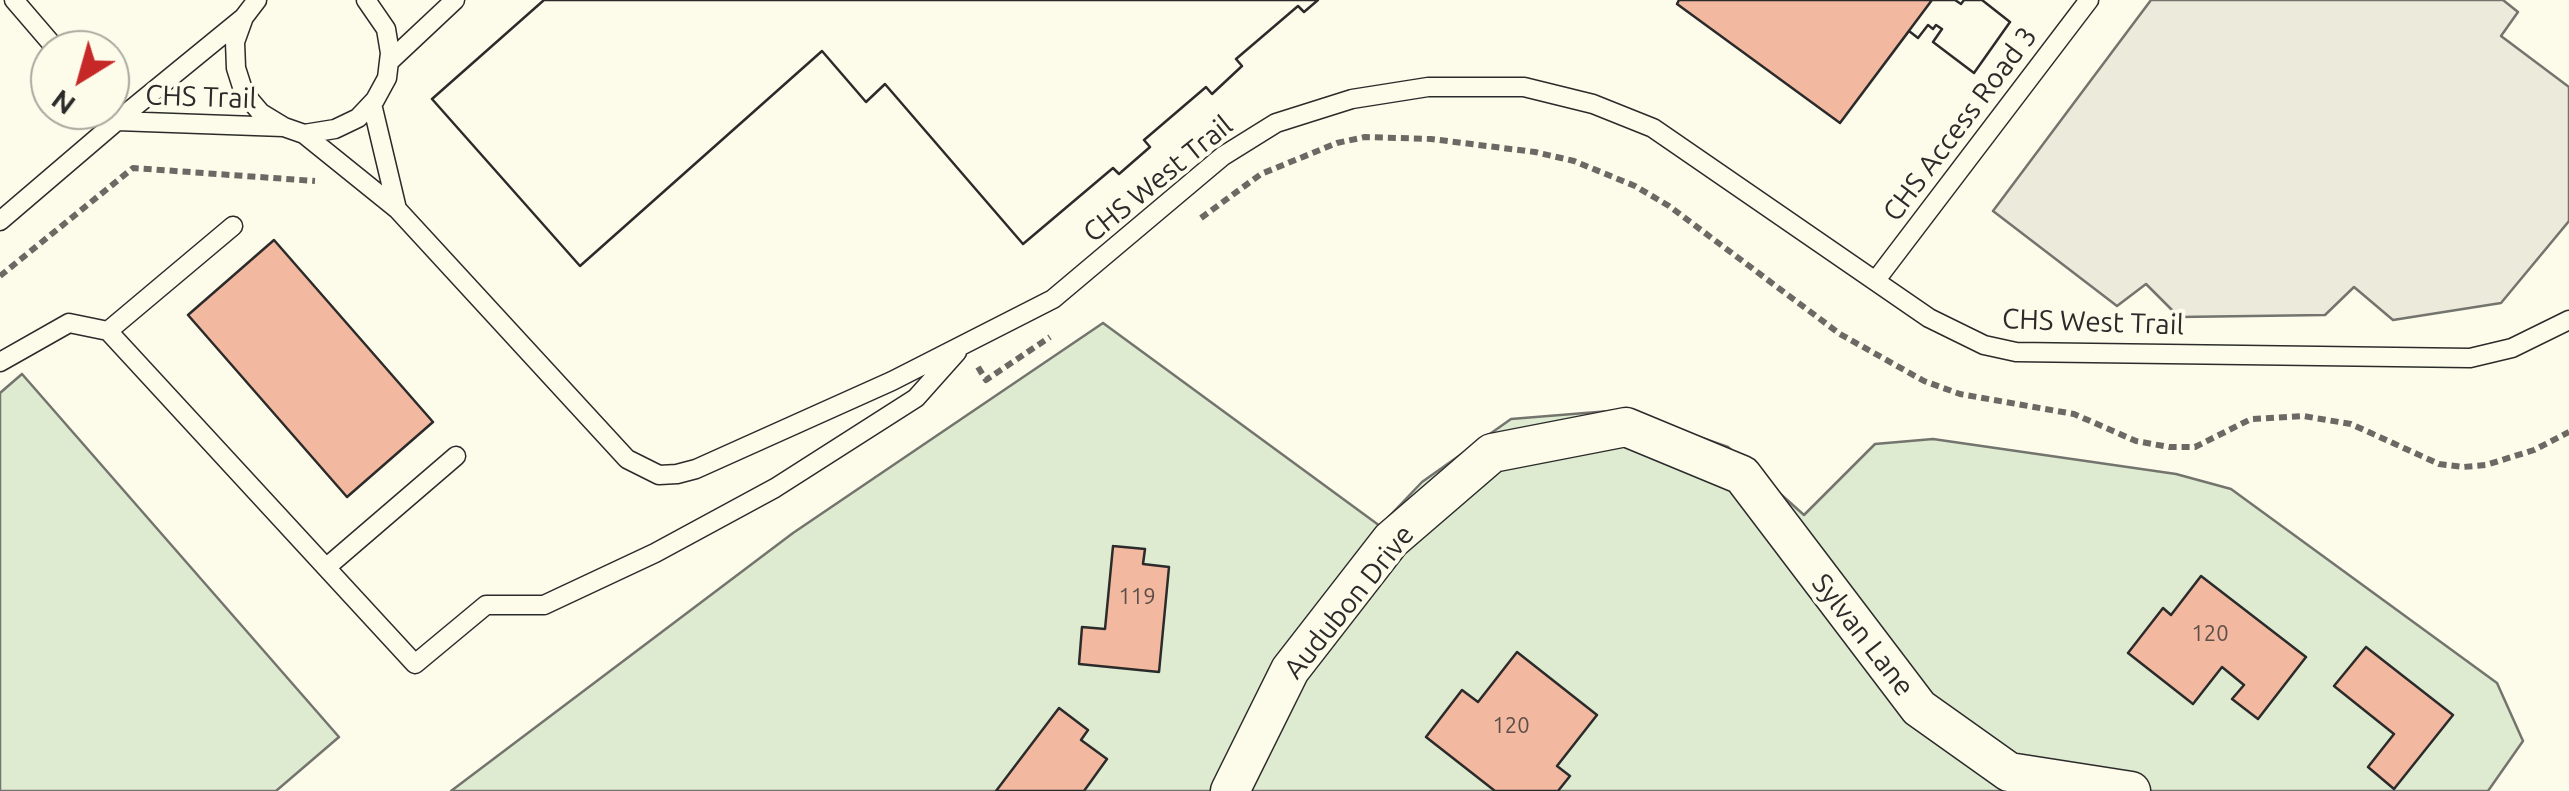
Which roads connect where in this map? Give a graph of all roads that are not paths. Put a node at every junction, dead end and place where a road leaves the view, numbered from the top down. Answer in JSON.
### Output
{"nodes":[{"id":1,"x":14,"y":0,"type":"edge"},
{"id":2,"x":257,"y":0,"type":"edge"},
{"id":3,"x":366,"y":0,"type":"edge"},
{"id":4,"x":455,"y":0,"type":"edge"},
{"id":5,"x":2089,"y":0,"type":"edge"},
{"id":6,"x":244,"y":18,"type":"junction"},
{"id":7,"x":40,"y":30,"type":"edge"},
{"id":8,"x":390,"y":62,"type":"junction"},
{"id":9,"x":130,"y":103,"type":"edge"},
{"id":10,"x":372,"y":104,"type":"junction"},
{"id":11,"x":130,"y":117,"type":"edge"},
{"id":12,"x":284,"y":127,"type":"junction"},
{"id":13,"x":97,"y":130,"type":"edge"},
{"id":14,"x":304,"y":134,"type":"junction"},
{"id":15,"x":398,"y":209,"type":"junction"},
{"id":16,"x":0,"y":220,"type":"edge"},
{"id":17,"x":233,"y":226,"type":"dead end"},
{"id":18,"x":1876,"y":280,"type":"junction"},
{"id":19,"x":2569,"y":320,"type":"edge"},
{"id":20,"x":108,"y":331,"type":"junction"},
{"id":21,"x":964,"y":344,"type":"junction"},
{"id":22,"x":0,"y":362,"type":"edge"},
{"id":23,"x":1626,"y":427,"type":"joint"},
{"id":24,"x":456,"y":456,"type":"dead end"},
{"id":25,"x":328,"y":566,"type":"junction"},
{"id":26,"x":1230,"y":791,"type":"edge"},
{"id":27,"x":2131,"y":791,"type":"edge"}],
"edges":[{"from":1,"to":7,"type":"lane"},
{"from":2,"to":6,"type":"lane"},
{"from":3,"to":8,"type":"lane"},
{"from":4,"to":8,"type":"lane"},
{"from":5,"to":18,"type":"lane","name":"CHS Access Road 3"},
{"from":6,"to":9,"type":"lane","name":"CHS Trail"},
{"from":6,"to":12,"type":"lane"},
{"from":8,"to":10,"type":"lane"},
{"from":10,"to":14,"type":"lane"},
{"from":10,"to":15,"type":"lane","name":"CHS West Trail"},
{"from":11,"to":12,"type":"lane","name":"CHS Trail"},
{"from":12,"to":14,"type":"lane","name":"CHS West Trail"},
{"from":13,"to":16,"type":"lane","name":"CHS Trail"},
{"from":14,"to":15,"type":"lane","name":"CHS West Trail"},
{"from":15,"to":21,"type":"lane","name":"CHS West Trail"},
{"from":17,"to":20,"type":"lane"},
{"from":18,"to":19,"type":"lane","name":"CHS West Trail"},
{"from":18,"to":21,"type":"lane","name":"CHS West Trail"},
{"from":20,"to":22,"type":"lane"},
{"from":20,"to":25,"type":"lane"},
{"from":21,"to":25,"type":"lane"},
{"from":23,"to":26,"type":"street","name":"Audubon Drive"},
{"from":23,"to":27,"type":"street","name":"Sylvan Lane"},
{"from":24,"to":25,"type":"lane"}]}
